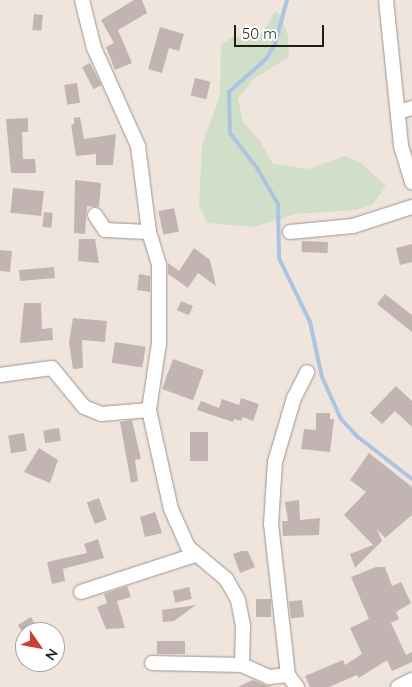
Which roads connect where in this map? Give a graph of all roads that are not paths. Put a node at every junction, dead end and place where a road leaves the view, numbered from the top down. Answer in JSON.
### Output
{"nodes":[{"id":1,"x":82,"y":0,"type":"edge"},
{"id":2,"x":386,"y":0,"type":"edge"},
{"id":3,"x":412,"y":108,"type":"edge"},
{"id":4,"x":398,"y":112,"type":"junction"},
{"id":5,"x":412,"y":182,"type":"edge"},
{"id":6,"x":412,"y":207,"type":"edge"},
{"id":7,"x":95,"y":215,"type":"dead end"},
{"id":8,"x":149,"y":232,"type":"junction"},
{"id":9,"x":290,"y":232,"type":"dead end"},
{"id":10,"x":307,"y":372,"type":"dead end"},
{"id":11,"x":0,"y":375,"type":"edge"},
{"id":12,"x":149,"y":410,"type":"junction"},
{"id":13,"x":195,"y":555,"type":"junction"},
{"id":14,"x":81,"y":592,"type":"dead end"},
{"id":15,"x":152,"y":663,"type":"dead end"},
{"id":16,"x":242,"y":665,"type":"junction"},
{"id":17,"x":412,"y":680,"type":"edge"},
{"id":18,"x":292,"y":681,"type":"edge"},
{"id":19,"x":398,"y":687,"type":"edge"}],
"edges":[{"from":1,"to":8,"type":"street"},
{"from":2,"to":4,"type":"street"},
{"from":3,"to":4,"type":"street"},
{"from":4,"to":5,"type":"street"},
{"from":6,"to":9,"type":"street"},
{"from":7,"to":8,"type":"street"},
{"from":8,"to":12,"type":"street"},
{"from":10,"to":18,"type":"street"},
{"from":11,"to":12,"type":"street"},
{"from":12,"to":13,"type":"street"},
{"from":13,"to":14,"type":"street"},
{"from":13,"to":16,"type":"street"},
{"from":15,"to":16,"type":"street"},
{"from":16,"to":18,"type":"street"},
{"from":17,"to":19,"type":"street"}]}
